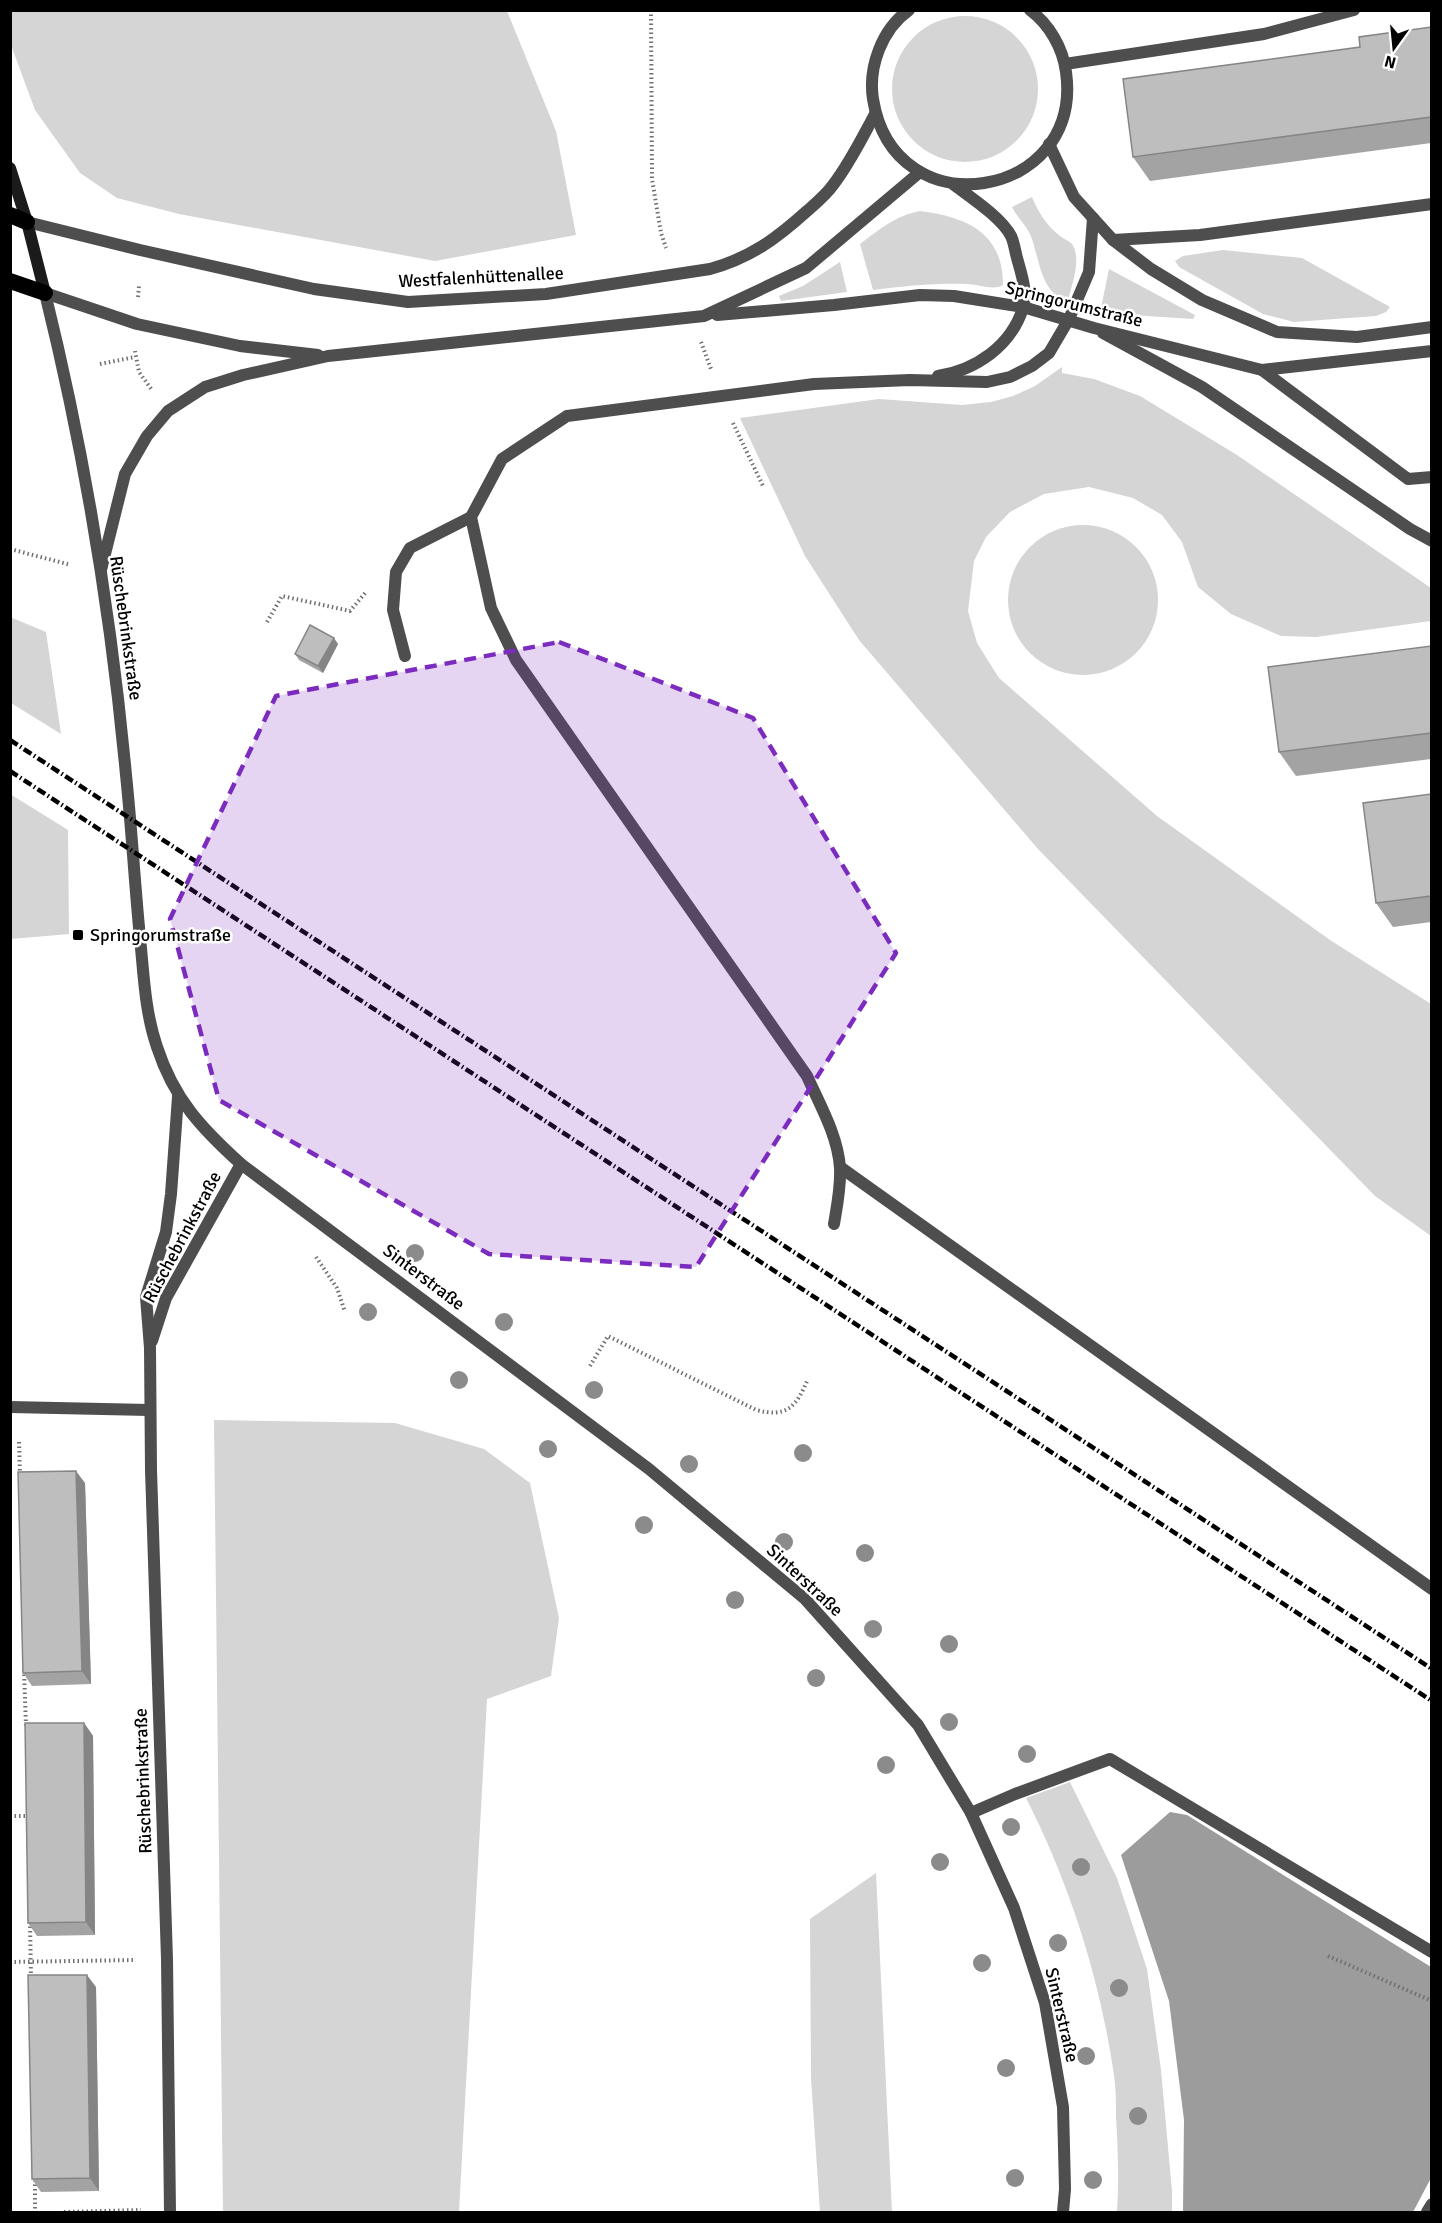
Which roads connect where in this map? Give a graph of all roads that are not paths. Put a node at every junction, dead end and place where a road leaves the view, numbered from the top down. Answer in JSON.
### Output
{"nodes":[{"id":1,"x":909,"y":10,"type":"edge"},
{"id":2,"x":1030,"y":10,"type":"edge"},
{"id":3,"x":1354,"y":10,"type":"edge"},
{"id":4,"x":1065,"y":64,"type":"junction"},
{"id":5,"x":875,"y":114,"type":"junction"},
{"id":6,"x":1049,"y":144,"type":"junction"},
{"id":7,"x":10,"y":168,"type":"edge"},
{"id":8,"x":920,"y":172,"type":"junction"},
{"id":9,"x":953,"y":184,"type":"junction"},
{"id":10,"x":1431,"y":204,"type":"edge"},
{"id":11,"x":10,"y":214,"type":"edge"},
{"id":12,"x":1093,"y":218,"type":"junction"},
{"id":13,"x":27,"y":222,"type":"junction"},
{"id":14,"x":1113,"y":240,"type":"junction"},
{"id":15,"x":10,"y":281,"type":"edge"},
{"id":16,"x":45,"y":292,"type":"junction"},
{"id":17,"x":1023,"y":307,"type":"junction"},
{"id":18,"x":704,"y":316,"type":"junction"},
{"id":19,"x":1069,"y":319,"type":"junction"},
{"id":20,"x":1431,"y":327,"type":"edge"},
{"id":21,"x":1094,"y":328,"type":"junction"},
{"id":22,"x":1431,"y":351,"type":"edge"},
{"id":23,"x":328,"y":356,"type":"junction"},
{"id":24,"x":1262,"y":370,"type":"junction"},
{"id":25,"x":910,"y":380,"type":"junction"},
{"id":26,"x":1431,"y":477,"type":"edge"},
{"id":27,"x":471,"y":517,"type":"junction"},
{"id":28,"x":1431,"y":541,"type":"edge"},
{"id":29,"x":101,"y":571,"type":"junction"},
{"id":30,"x":405,"y":656,"type":"dead end"},
{"id":31,"x":178,"y":1097,"type":"junction"},
{"id":32,"x":242,"y":1164,"type":"junction"},
{"id":33,"x":840,"y":1167,"type":"junction"},
{"id":34,"x":834,"y":1224,"type":"dead end"},
{"id":35,"x":150,"y":1348,"type":"junction"},
{"id":36,"x":10,"y":1407,"type":"edge"},
{"id":37,"x":149,"y":1410,"type":"junction"},
{"id":38,"x":1431,"y":1589,"type":"edge"},
{"id":39,"x":971,"y":1813,"type":"junction"},
{"id":40,"x":1431,"y":1952,"type":"edge"},
{"id":41,"x":1431,"y":2204,"type":"edge"},
{"id":42,"x":170,"y":2212,"type":"edge"},
{"id":43,"x":1063,"y":2212,"type":"edge"},
{"id":44,"x":1427,"y":2212,"type":"edge"}],
"edges":[{"from":1,"to":5,"type":"street"},
{"from":2,"to":4,"type":"street"},
{"from":3,"to":4,"type":"street"},
{"from":4,"to":6,"type":"street"},
{"from":5,"to":8,"type":"street"},
{"from":5,"to":13,"type":"street","name":"Westfalenhüttenallee"},
{"from":6,"to":9,"type":"street"},
{"from":6,"to":12,"type":"street"},
{"from":7,"to":13,"type":"main road","name":"Rüschebrinkstraße"},
{"from":8,"to":9,"type":"street"},
{"from":8,"to":18,"type":"street"},
{"from":9,"to":17,"type":"street"},
{"from":10,"to":14,"type":"street"},
{"from":11,"to":13,"type":"highway"},
{"from":12,"to":14,"type":"street"},
{"from":12,"to":19,"type":"street"},
{"from":13,"to":16,"type":"main road","name":"Rüschebrinkstraße"},
{"from":14,"to":20,"type":"street"},
{"from":15,"to":16,"type":"highway"},
{"from":16,"to":23,"type":"street"},
{"from":16,"to":29,"type":"street","name":"Rüschebrinkstraße"},
{"from":17,"to":18,"type":"street","name":"Springorumstraße"},
{"from":17,"to":19,"type":"street","name":"Springorumstraße"},
{"from":17,"to":25,"type":"street"},
{"from":18,"to":23,"type":"street"},
{"from":19,"to":21,"type":"street","name":"Springorumstraße"},
{"from":19,"to":25,"type":"street"},
{"from":21,"to":24,"type":"street","name":"Springorumstraße"},
{"from":21,"to":28,"type":"street"},
{"from":22,"to":24,"type":"street","name":"Springorumstraße"},
{"from":23,"to":29,"type":"street"},
{"from":24,"to":26,"type":"street"},
{"from":25,"to":27,"type":"street"},
{"from":27,"to":30,"type":"street"},
{"from":27,"to":33,"type":"street"},
{"from":29,"to":31,"type":"street","name":"Rüschebrinkstraße"},
{"from":31,"to":32,"type":"street","name":"Rüschebrinkstraße"},
{"from":31,"to":35,"type":"street","name":"Rüschebrinkstraße"},
{"from":32,"to":35,"type":"street","name":"Rüschebrinkstraße"},
{"from":32,"to":39,"type":"street","name":"Sinterstraße"},
{"from":33,"to":34,"type":"street"},
{"from":33,"to":38,"type":"street"},
{"from":35,"to":37,"type":"street","name":"Rüschebrinkstraße"},
{"from":36,"to":37,"type":"street"},
{"from":37,"to":42,"type":"street","name":"Rüschebrinkstraße"},
{"from":39,"to":40,"type":"street"},
{"from":39,"to":43,"type":"street","name":"Sinterstraße"},
{"from":41,"to":44,"type":"street"}]}
